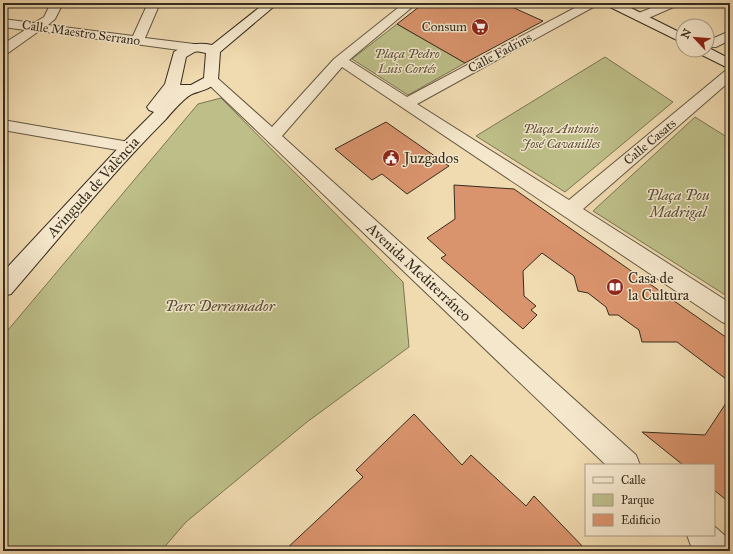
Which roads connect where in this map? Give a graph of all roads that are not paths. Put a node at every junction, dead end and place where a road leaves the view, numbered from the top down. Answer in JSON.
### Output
{"nodes":[{"id":1,"x":46,"y":3,"type":"edge"},
{"id":2,"x":57,"y":3,"type":"edge"},
{"id":3,"x":154,"y":3,"type":"edge"},
{"id":4,"x":256,"y":3,"type":"edge"},
{"id":5,"x":272,"y":3,"type":"edge"},
{"id":6,"x":411,"y":3,"type":"edge"},
{"id":7,"x":593,"y":3,"type":"edge"},
{"id":8,"x":612,"y":3,"type":"edge"},
{"id":9,"x":630,"y":3,"type":"edge"},
{"id":10,"x":674,"y":3,"type":"edge"},
{"id":11,"x":645,"y":15,"type":"junction"},
{"id":12,"x":3,"y":23,"type":"edge"},
{"id":13,"x":32,"y":26,"type":"junction"},
{"id":14,"x":675,"y":27,"type":"edge"},
{"id":15,"x":675,"y":34,"type":"edge"},
{"id":16,"x":730,"y":35,"type":"edge"},
{"id":17,"x":3,"y":41,"type":"edge"},
{"id":18,"x":137,"y":41,"type":"junction"},
{"id":19,"x":715,"y":42,"type":"edge"},
{"id":20,"x":159,"y":44,"type":"junction"},
{"id":21,"x":196,"y":47,"type":"junction"},
{"id":22,"x":715,"y":49,"type":"edge"},
{"id":23,"x":3,"y":50,"type":"edge"},
{"id":24,"x":213,"y":51,"type":"junction"},
{"id":25,"x":178,"y":56,"type":"junction"},
{"id":26,"x":729,"y":56,"type":"edge"},
{"id":27,"x":341,"y":61,"type":"junction"},
{"id":28,"x":730,"y":74,"type":"edge"},
{"id":29,"x":211,"y":80,"type":"junction"},
{"id":30,"x":172,"y":85,"type":"junction"},
{"id":31,"x":187,"y":90,"type":"junction"},
{"id":32,"x":407,"y":103,"type":"junction"},
{"id":33,"x":3,"y":125,"type":"edge"},
{"id":34,"x":273,"y":136,"type":"junction"},
{"id":35,"x":129,"y":147,"type":"junction"},
{"id":36,"x":570,"y":210,"type":"junction"},
{"id":37,"x":3,"y":287,"type":"edge"},
{"id":38,"x":730,"y":314,"type":"edge"},
{"id":39,"x":625,"y":464,"type":"edge"},
{"id":40,"x":703,"y":536,"type":"edge"},
{"id":41,"x":719,"y":551,"type":"edge"}],
"edges":[{"from":1,"to":13,"type":"street"},
{"from":2,"to":13,"type":"street"},
{"from":3,"to":18,"type":"street"},
{"from":4,"to":21,"type":"main road"},
{"from":5,"to":24,"type":"main road"},
{"from":6,"to":27,"type":"street"},
{"from":7,"to":32,"type":"street","name":"Calle Fadrins"},
{"from":8,"to":11,"type":"main road"},
{"from":9,"to":11,"type":"main road"},
{"from":10,"to":11,"type":"street"},
{"from":11,"to":14,"type":"main road"},
{"from":11,"to":15,"type":"main road"},
{"from":12,"to":13,"type":"street","name":"Calle Maestro Serrano"},
{"from":13,"to":17,"type":"street"},
{"from":13,"to":18,"type":"street","name":"Calle Maestro Serrano"},
{"from":13,"to":23,"type":"street"},
{"from":16,"to":19,"type":"street"},
{"from":18,"to":20,"type":"street","name":"Calle Maestro Serrano"},
{"from":20,"to":21,"type":"street","name":"Calle Maestro Serrano"},
{"from":20,"to":25,"type":"street","name":"Calle Maestro Serrano"},
{"from":21,"to":24,"type":"main road"},
{"from":21,"to":25,"type":"main road"},
{"from":22,"to":26,"type":"main road"},
{"from":24,"to":29,"type":"main road"},
{"from":25,"to":30,"type":"main road"},
{"from":27,"to":32,"type":"street"},
{"from":27,"to":34,"type":"street"},
{"from":28,"to":36,"type":"street","name":"Calle Casats"},
{"from":29,"to":31,"type":"main road"},
{"from":29,"to":34,"type":"street","name":"Avenida Mediterráneo"},
{"from":30,"to":31,"type":"main road"},
{"from":30,"to":35,"type":"main road"},
{"from":31,"to":35,"type":"main road","name":"Avinguda de València"},
{"from":32,"to":36,"type":"street"},
{"from":33,"to":35,"type":"street"},
{"from":34,"to":39,"type":"street","name":"Avenida Mediterráneo"},
{"from":35,"to":37,"type":"main road","name":"Avinguda de València"},
{"from":36,"to":38,"type":"street"},
{"from":40,"to":41,"type":"street"}]}
